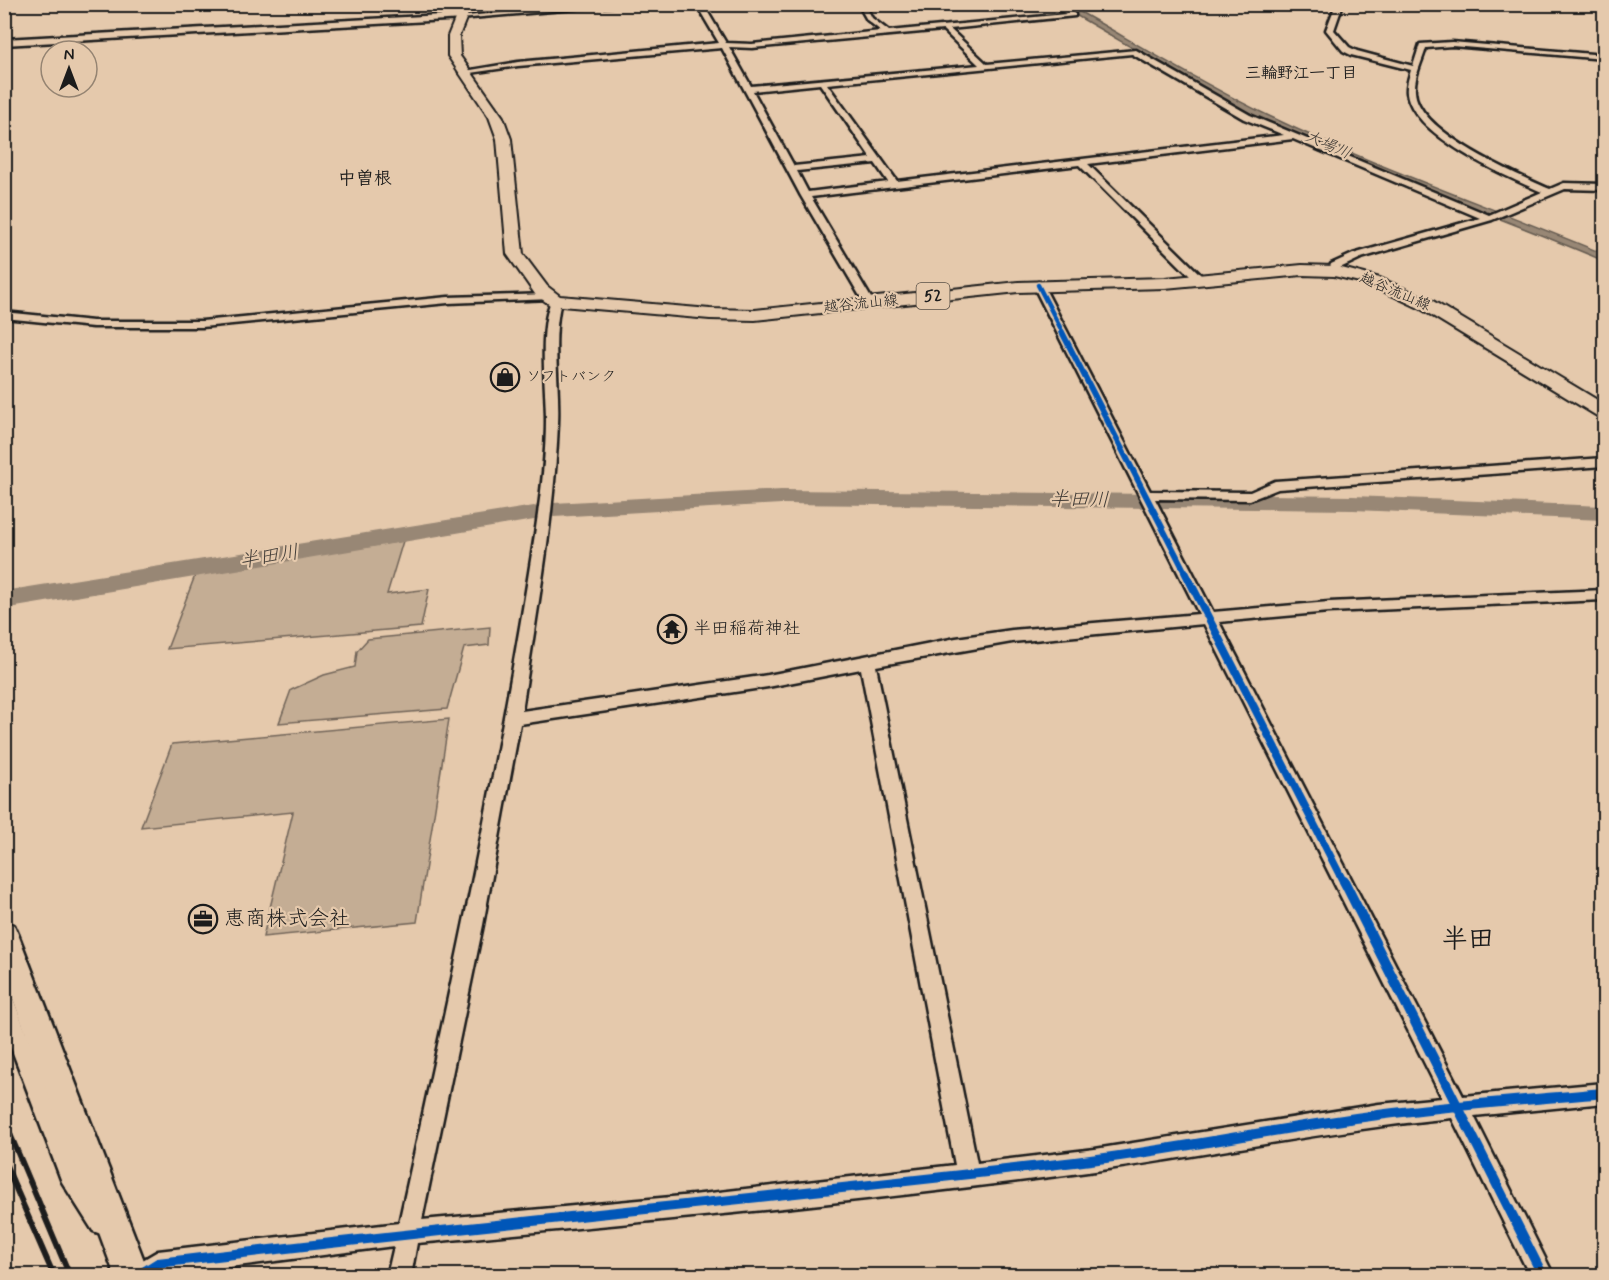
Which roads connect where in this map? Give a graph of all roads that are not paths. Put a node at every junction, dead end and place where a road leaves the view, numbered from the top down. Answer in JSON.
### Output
{"nodes":[{"id":1,"x":628,"y":4,"type":"edge"},
{"id":2,"x":699,"y":4,"type":"edge"},
{"id":3,"x":861,"y":4,"type":"edge"},
{"id":4,"x":1054,"y":4,"type":"edge"},
{"id":5,"x":1340,"y":4,"type":"edge"},
{"id":6,"x":464,"y":11,"type":"edge"},
{"id":7,"x":944,"y":27,"type":"junction"},
{"id":8,"x":888,"y":33,"type":"junction"},
{"id":9,"x":5,"y":42,"type":"edge"},
{"id":10,"x":723,"y":45,"type":"junction"},
{"id":11,"x":1605,"y":57,"type":"edge"},
{"id":12,"x":985,"y":66,"type":"junction"},
{"id":13,"x":1417,"y":69,"type":"junction"},
{"id":14,"x":463,"y":72,"type":"junction"},
{"id":15,"x":822,"y":82,"type":"junction"},
{"id":16,"x":748,"y":89,"type":"junction"},
{"id":17,"x":1294,"y":137,"type":"junction"},
{"id":18,"x":877,"y":160,"type":"junction"},
{"id":19,"x":1081,"y":162,"type":"junction"},
{"id":20,"x":792,"y":170,"type":"junction"},
{"id":21,"x":894,"y":184,"type":"junction"},
{"id":22,"x":1605,"y":187,"type":"edge"},
{"id":23,"x":1549,"y":192,"type":"junction"},
{"id":24,"x":806,"y":195,"type":"junction"},
{"id":25,"x":1490,"y":218,"type":"junction"},
{"id":26,"x":1334,"y":271,"type":"junction"},
{"id":27,"x":1201,"y":281,"type":"junction"},
{"id":28,"x":1038,"y":285,"type":"junction"},
{"id":29,"x":552,"y":299,"type":"junction"},
{"id":30,"x":869,"y":303,"type":"junction"},
{"id":31,"x":4,"y":315,"type":"edge"},
{"id":32,"x":1605,"y":412,"type":"edge"},
{"id":33,"x":1605,"y":462,"type":"edge"},
{"id":34,"x":1148,"y":499,"type":"junction"},
{"id":35,"x":1605,"y":595,"type":"edge"},
{"id":36,"x":1209,"y":619,"type":"junction"},
{"id":37,"x":867,"y":661,"type":"junction"},
{"id":38,"x":513,"y":718,"type":"junction"},
{"id":39,"x":4,"y":934,"type":"edge"},
{"id":40,"x":4,"y":1001,"type":"edge"},
{"id":41,"x":1605,"y":1094,"type":"edge"},
{"id":42,"x":1459,"y":1109,"type":"junction"},
{"id":43,"x":968,"y":1175,"type":"junction"},
{"id":44,"x":408,"y":1233,"type":"junction"},
{"id":45,"x":116,"y":1234,"type":"junction"},
{"id":46,"x":135,"y":1275,"type":"edge"},
{"id":47,"x":399,"y":1275,"type":"edge"},
{"id":48,"x":1542,"y":1275,"type":"edge"}],
"edges":[{"from":1,"to":6,"type":"street"},
{"from":2,"to":10,"type":"street"},
{"from":3,"to":8,"type":"street"},
{"from":4,"to":7,"type":"street"},
{"from":5,"to":13,"type":"street"},
{"from":6,"to":9,"type":"street"},
{"from":6,"to":14,"type":"main road"},
{"from":7,"to":8,"type":"street"},
{"from":7,"to":12,"type":"street"},
{"from":8,"to":10,"type":"street"},
{"from":10,"to":14,"type":"street"},
{"from":10,"to":16,"type":"street"},
{"from":11,"to":13,"type":"street"},
{"from":12,"to":15,"type":"street"},
{"from":12,"to":17,"type":"street"},
{"from":13,"to":23,"type":"street"},
{"from":14,"to":29,"type":"main road"},
{"from":15,"to":16,"type":"street"},
{"from":15,"to":18,"type":"street"},
{"from":16,"to":20,"type":"street"},
{"from":17,"to":19,"type":"street"},
{"from":17,"to":25,"type":"street"},
{"from":18,"to":20,"type":"street"},
{"from":18,"to":21,"type":"street"},
{"from":19,"to":21,"type":"street"},
{"from":19,"to":27,"type":"street"},
{"from":20,"to":24,"type":"street"},
{"from":21,"to":24,"type":"street"},
{"from":22,"to":23,"type":"street"},
{"from":23,"to":25,"type":"street"},
{"from":24,"to":30,"type":"street"},
{"from":25,"to":26,"type":"street"},
{"from":26,"to":27,"type":"main road","name":"越谷流山線","number":"52"},
{"from":26,"to":32,"type":"main road","name":"越谷流山線","number":"52"},
{"from":27,"to":28,"type":"main road","name":"越谷流山線","number":"52"},
{"from":28,"to":30,"type":"main road","name":"越谷流山線","number":"52"},
{"from":28,"to":34,"type":"street"},
{"from":29,"to":30,"type":"main road","name":"越谷流山線","number":"52"},
{"from":29,"to":31,"type":"street"},
{"from":29,"to":38,"type":"street"},
{"from":33,"to":34,"type":"street"},
{"from":34,"to":36,"type":"street"},
{"from":35,"to":36,"type":"street"},
{"from":36,"to":37,"type":"street"},
{"from":36,"to":42,"type":"street"},
{"from":37,"to":38,"type":"street"},
{"from":37,"to":43,"type":"street"},
{"from":38,"to":44,"type":"street"},
{"from":39,"to":45,"type":"street"},
{"from":40,"to":45,"type":"street"},
{"from":41,"to":42,"type":"street"},
{"from":42,"to":43,"type":"street"},
{"from":42,"to":48,"type":"street"},
{"from":43,"to":44,"type":"street"},
{"from":44,"to":46,"type":"street"},
{"from":44,"to":47,"type":"street"},
{"from":45,"to":46,"type":"street"}]}
